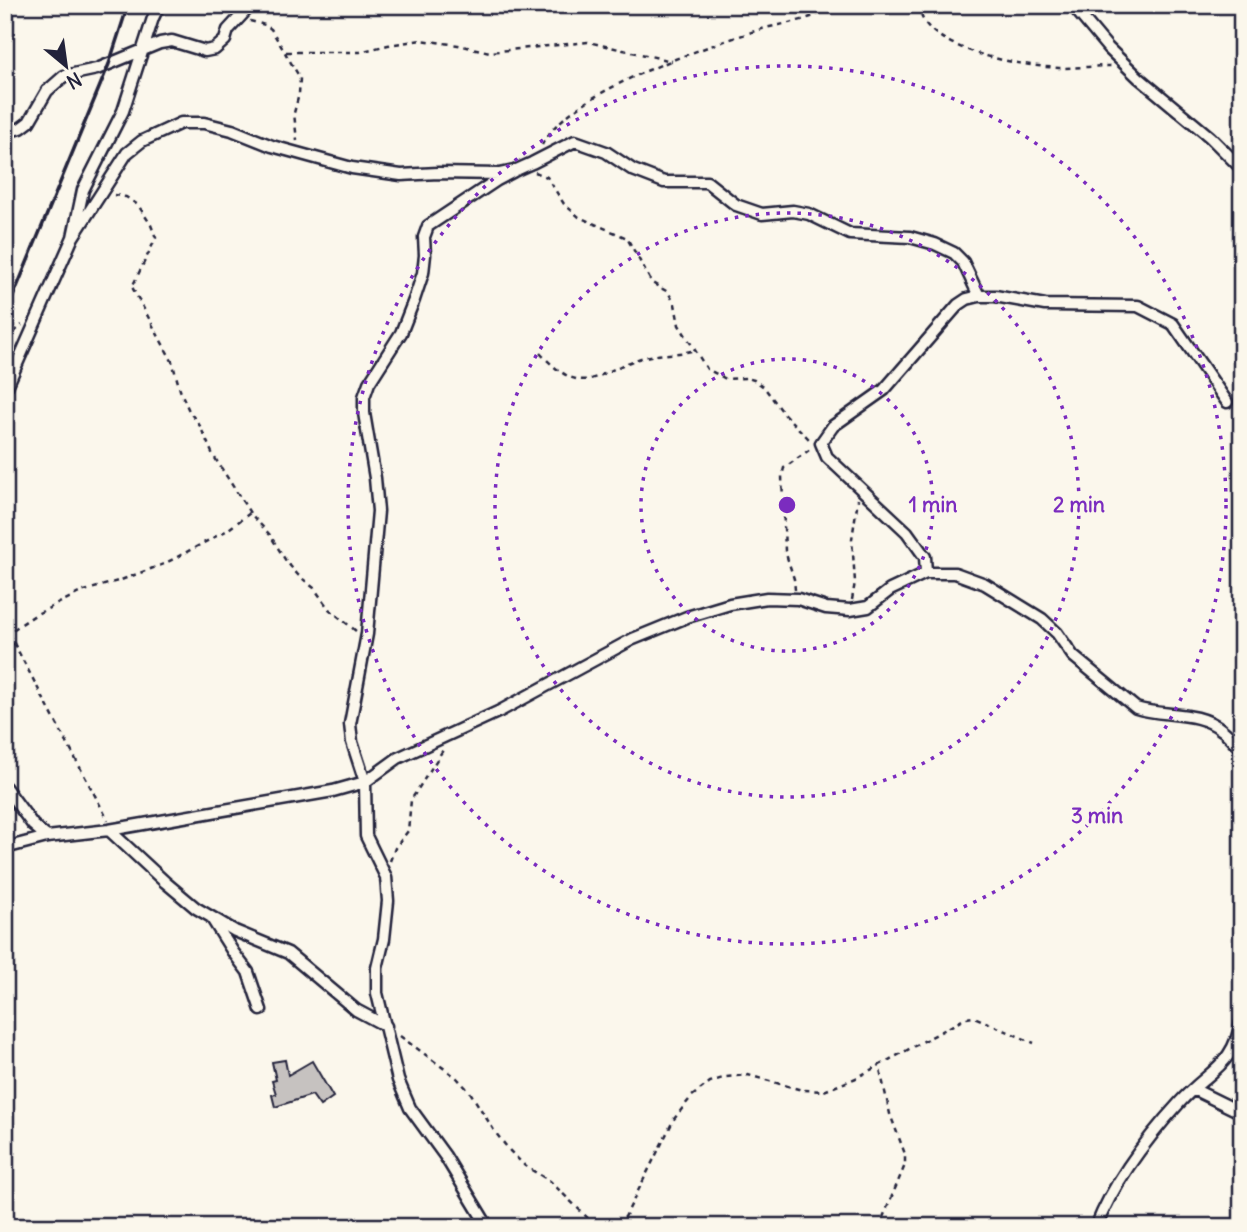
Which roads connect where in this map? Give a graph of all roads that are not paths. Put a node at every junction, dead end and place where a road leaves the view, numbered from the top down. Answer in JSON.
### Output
{"nodes":[{"id":1,"x":159,"y":5,"type":"edge"},
{"id":2,"x":251,"y":5,"type":"edge"},
{"id":3,"x":1072,"y":5,"type":"edge"},
{"id":4,"x":143,"y":51,"type":"junction"},
{"id":5,"x":5,"y":132,"type":"edge"},
{"id":6,"x":1242,"y":169,"type":"edge"},
{"id":7,"x":518,"y":170,"type":"junction"},
{"id":8,"x":73,"y":237,"type":"junction"},
{"id":9,"x":979,"y":296,"type":"junction"},
{"id":10,"x":5,"y":391,"type":"edge"},
{"id":11,"x":1227,"y":402,"type":"dead end"},
{"id":12,"x":926,"y":573,"type":"junction"},
{"id":13,"x":1242,"y":750,"type":"edge"},
{"id":14,"x":365,"y":782,"type":"junction"},
{"id":15,"x":5,"y":787,"type":"edge"},
{"id":16,"x":111,"y":829,"type":"junction"},
{"id":17,"x":47,"y":837,"type":"junction"},
{"id":18,"x":5,"y":848,"type":"edge"},
{"id":19,"x":211,"y":916,"type":"junction"},
{"id":20,"x":261,"y":1010,"type":"dead end"},
{"id":21,"x":1242,"y":1017,"type":"edge"},
{"id":22,"x":386,"y":1026,"type":"junction"},
{"id":23,"x":1193,"y":1089,"type":"junction"},
{"id":24,"x":1242,"y":1113,"type":"edge"},
{"id":25,"x":488,"y":1227,"type":"edge"},
{"id":26,"x":1096,"y":1227,"type":"edge"}],
"edges":[{"from":1,"to":4,"type":"street"},
{"from":2,"to":4,"type":"street"},
{"from":3,"to":6,"type":"street"},
{"from":4,"to":5,"type":"street"},
{"from":4,"to":8,"type":"street"},
{"from":7,"to":8,"type":"street"},
{"from":7,"to":9,"type":"street"},
{"from":7,"to":14,"type":"street"},
{"from":8,"to":10,"type":"street"},
{"from":9,"to":11,"type":"street"},
{"from":9,"to":12,"type":"street"},
{"from":12,"to":13,"type":"street"},
{"from":12,"to":14,"type":"street"},
{"from":14,"to":16,"type":"street"},
{"from":14,"to":22,"type":"street"},
{"from":15,"to":17,"type":"street"},
{"from":16,"to":17,"type":"street"},
{"from":16,"to":19,"type":"street"},
{"from":17,"to":18,"type":"street"},
{"from":19,"to":20,"type":"street"},
{"from":19,"to":22,"type":"street"},
{"from":21,"to":23,"type":"street"},
{"from":22,"to":25,"type":"street"},
{"from":23,"to":24,"type":"street"},
{"from":23,"to":26,"type":"street"}]}
